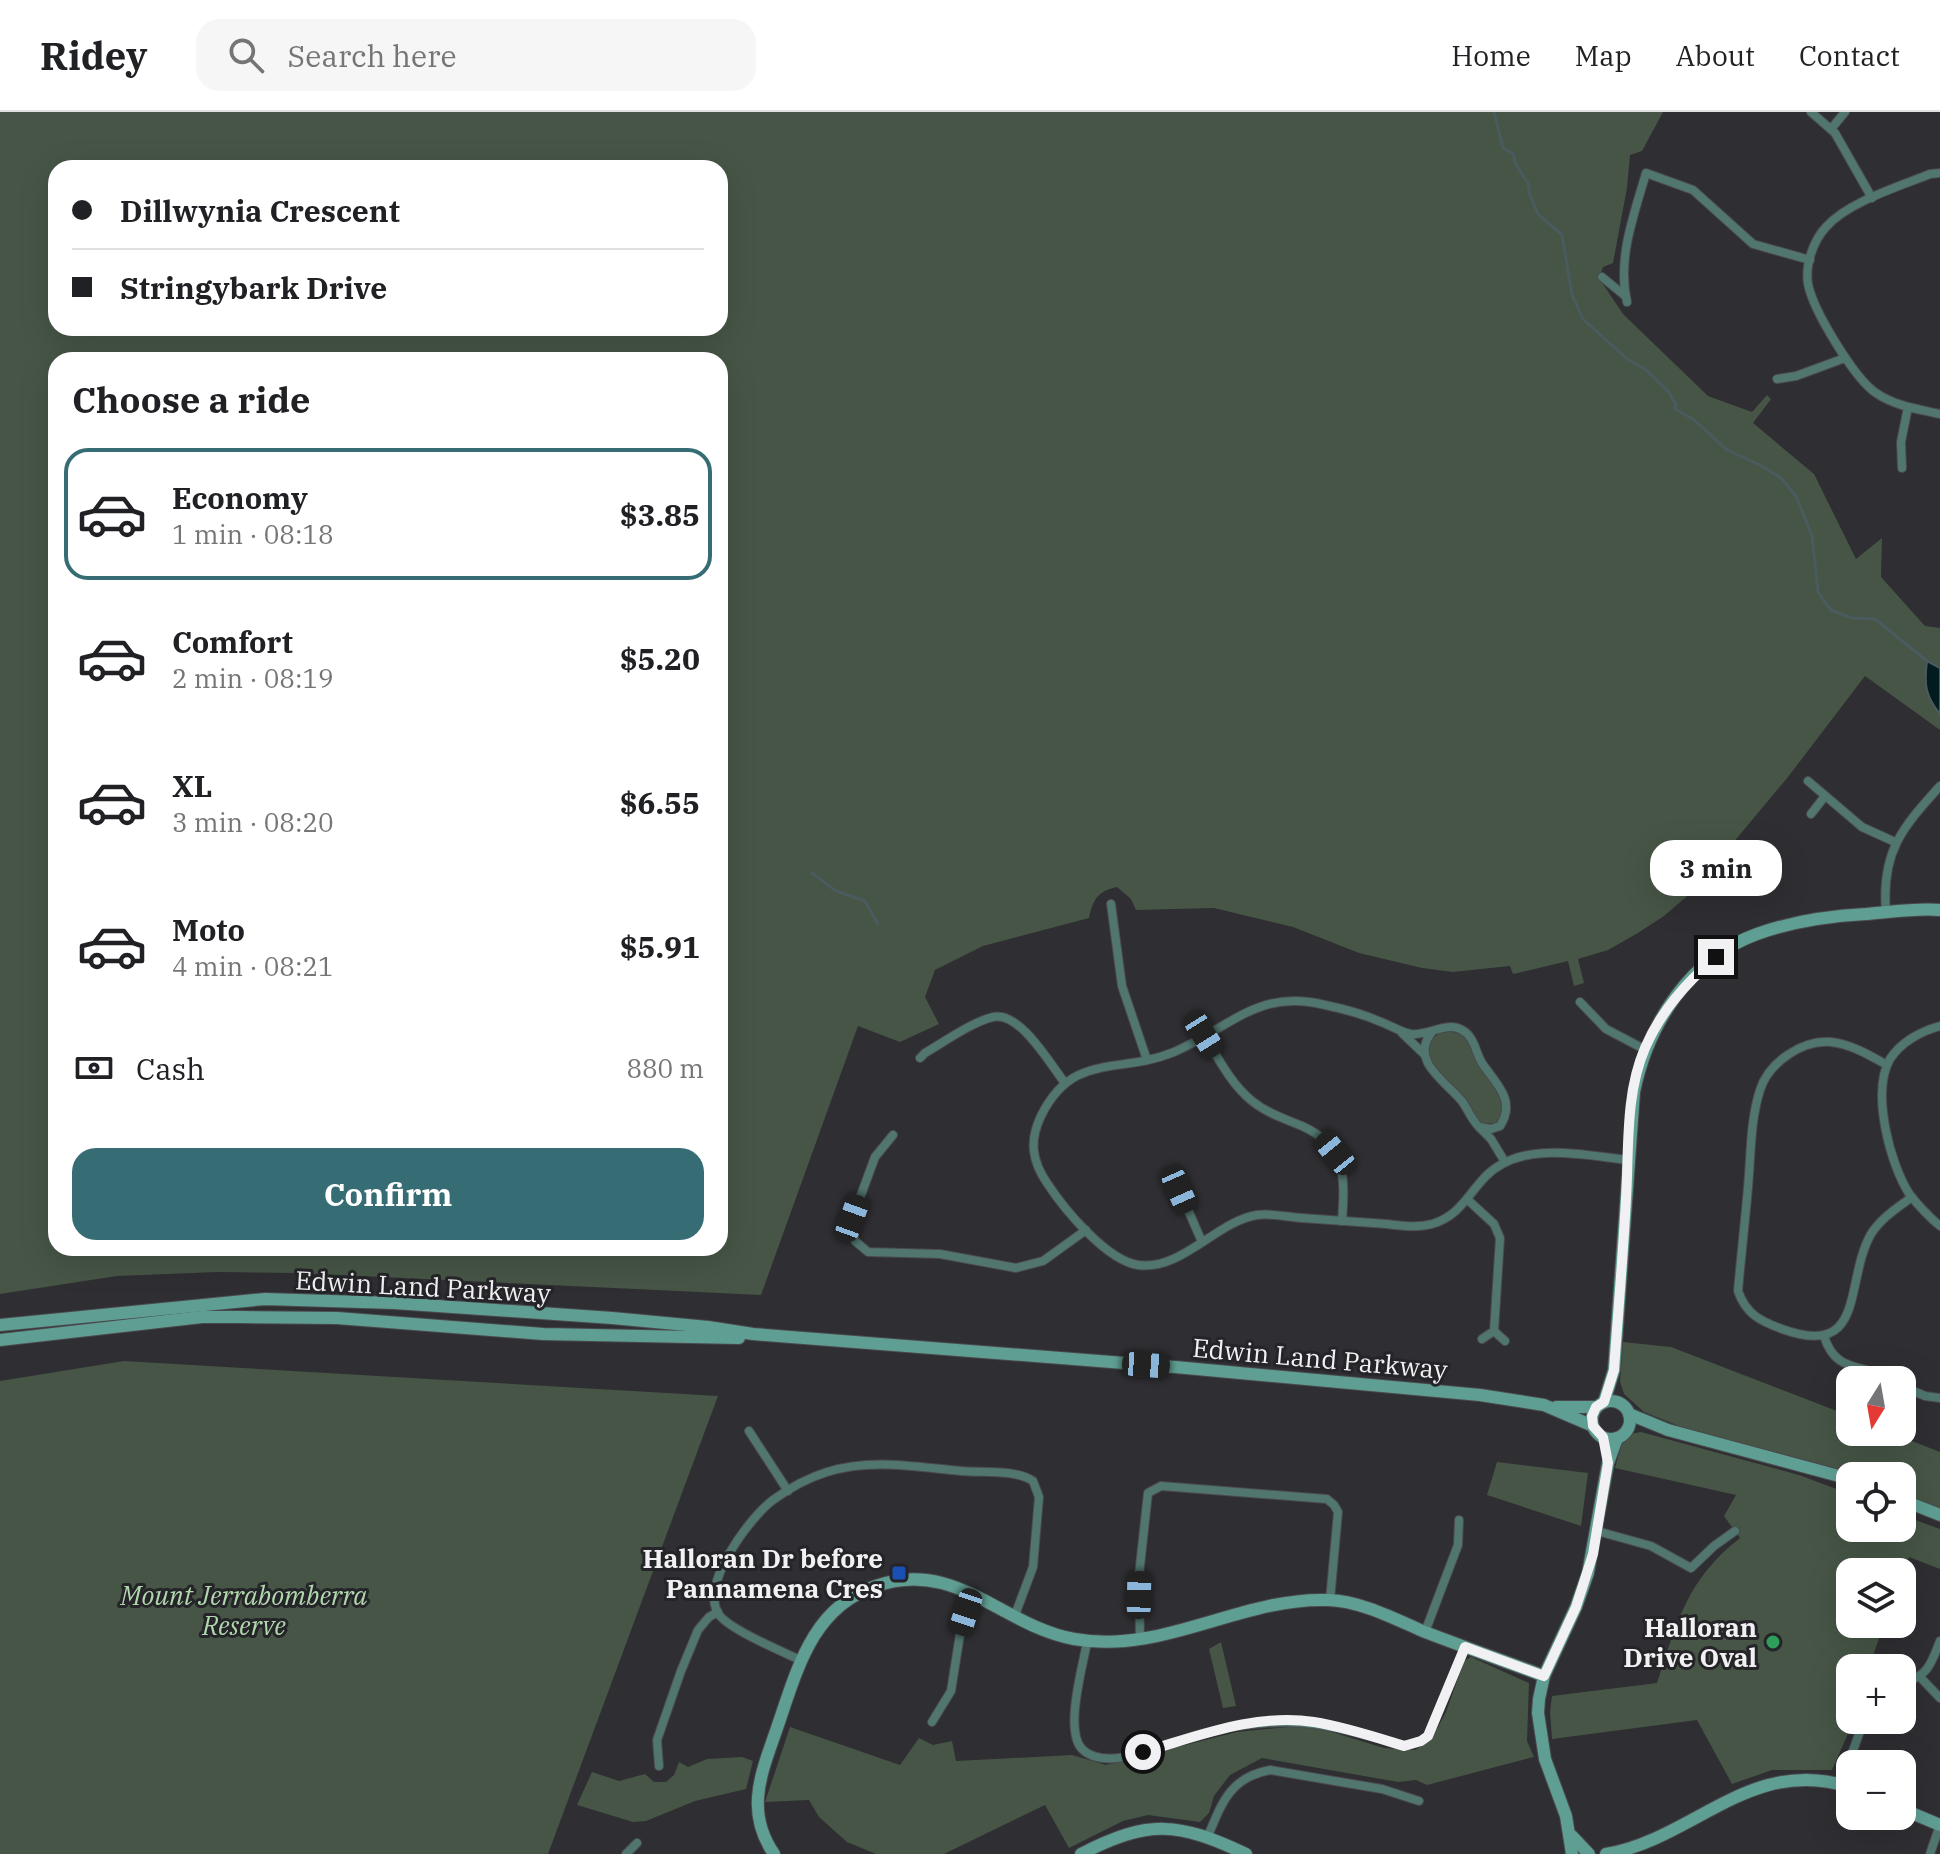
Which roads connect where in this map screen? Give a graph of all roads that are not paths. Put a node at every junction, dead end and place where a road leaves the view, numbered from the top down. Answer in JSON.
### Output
{"nodes":[{"id":1,"x":1811,"y":112,"type":"edge"},
{"id":2,"x":1845,"y":112,"type":"edge"},
{"id":3,"x":1831,"y":129,"type":"junction"},
{"id":4,"x":1940,"y":173,"type":"edge"},
{"id":5,"x":1872,"y":198,"type":"junction"},
{"id":6,"x":1810,"y":260,"type":"junction"},
{"id":7,"x":1602,"y":277,"type":"dead end"},
{"id":8,"x":1845,"y":358,"type":"junction"},
{"id":9,"x":1777,"y":379,"type":"dead end"},
{"id":10,"x":1908,"y":407,"type":"junction"},
{"id":11,"x":1940,"y":414,"type":"edge"},
{"id":12,"x":1902,"y":468,"type":"dead end"},
{"id":13,"x":1808,"y":781,"type":"dead end"},
{"id":14,"x":1940,"y":786,"type":"edge"},
{"id":15,"x":1825,"y":796,"type":"junction"},
{"id":16,"x":1811,"y":814,"type":"dead end"},
{"id":17,"x":1895,"y":842,"type":"junction"},
{"id":18,"x":1111,"y":904,"type":"dead end"},
{"id":19,"x":1940,"y":910,"type":"edge"},
{"id":20,"x":1886,"y":912,"type":"junction"},
{"id":21,"x":1580,"y":1002,"type":"dead end"},
{"id":22,"x":1940,"y":1026,"type":"edge"},
{"id":23,"x":1398,"y":1030,"type":"junction"},
{"id":24,"x":1432,"y":1032,"type":"junction"},
{"id":25,"x":1204,"y":1035,"type":"junction"},
{"id":26,"x":1644,"y":1049,"type":"junction"},
{"id":27,"x":1425,"y":1057,"type":"junction"},
{"id":28,"x":920,"y":1058,"type":"dead end"},
{"id":29,"x":1147,"y":1060,"type":"junction"},
{"id":30,"x":1887,"y":1065,"type":"junction"},
{"id":31,"x":1065,"y":1083,"type":"junction"},
{"id":32,"x":1502,"y":1123,"type":"junction"},
{"id":33,"x":1480,"y":1128,"type":"junction"},
{"id":34,"x":893,"y":1135,"type":"dead end"},
{"id":35,"x":1628,"y":1160,"type":"junction"},
{"id":36,"x":1505,"y":1162,"type":"junction"},
{"id":37,"x":1172,"y":1173,"type":"dead end"},
{"id":38,"x":1912,"y":1197,"type":"junction"},
{"id":39,"x":1468,"y":1200,"type":"junction"},
{"id":40,"x":1342,"y":1221,"type":"junction"},
{"id":41,"x":1940,"y":1226,"type":"edge"},
{"id":42,"x":1086,"y":1230,"type":"junction"},
{"id":43,"x":1202,"y":1242,"type":"junction"},
{"id":44,"x":0,"y":1325,"type":"edge"},
{"id":45,"x":1494,"y":1331,"type":"junction"},
{"id":46,"x":1824,"y":1336,"type":"junction"},
{"id":47,"x":1482,"y":1339,"type":"dead end"},
{"id":48,"x":0,"y":1340,"type":"edge"},
{"id":49,"x":1505,"y":1341,"type":"dead end"},
{"id":50,"x":844,"y":1342,"type":"junction"},
{"id":51,"x":1853,"y":1366,"type":"edge"},
{"id":52,"x":1614,"y":1370,"type":"junction"},
{"id":53,"x":1916,"y":1392,"type":"edge"},
{"id":54,"x":1940,"y":1398,"type":"edge"},
{"id":55,"x":1620,"y":1403,"type":"junction"},
{"id":56,"x":1600,"y":1404,"type":"junction"},
{"id":57,"x":1552,"y":1407,"type":"junction"},
{"id":58,"x":1629,"y":1414,"type":"junction"},
{"id":59,"x":1593,"y":1426,"type":"junction"},
{"id":60,"x":1628,"y":1428,"type":"junction"},
{"id":61,"x":1668,"y":1430,"type":"junction"},
{"id":62,"x":749,"y":1431,"type":"dead end"},
{"id":63,"x":1603,"y":1437,"type":"junction"},
{"id":64,"x":1617,"y":1438,"type":"junction"},
{"id":65,"x":1608,"y":1463,"type":"junction"},
{"id":66,"x":1836,"y":1475,"type":"edge"},
{"id":67,"x":788,"y":1491,"type":"junction"},
{"id":68,"x":1916,"y":1506,"type":"edge"},
{"id":69,"x":1940,"y":1515,"type":"edge"},
{"id":70,"x":1459,"y":1520,"type":"dead end"},
{"id":71,"x":1597,"y":1531,"type":"junction"},
{"id":72,"x":1735,"y":1531,"type":"dead end"},
{"id":73,"x":974,"y":1594,"type":"junction"},
{"id":74,"x":1330,"y":1600,"type":"junction"},
{"id":75,"x":718,"y":1612,"type":"junction"},
{"id":76,"x":1015,"y":1615,"type":"junction"},
{"id":77,"x":1425,"y":1632,"type":"junction"},
{"id":78,"x":1140,"y":1640,"type":"junction"},
{"id":79,"x":1940,"y":1641,"type":"edge"},
{"id":80,"x":1087,"y":1642,"type":"junction"},
{"id":81,"x":1465,"y":1647,"type":"junction"},
{"id":82,"x":800,"y":1660,"type":"junction"},
{"id":83,"x":1544,"y":1676,"type":"junction"},
{"id":84,"x":1920,"y":1677,"type":"junction"},
{"id":85,"x":1916,"y":1678,"type":"edge"},
{"id":86,"x":1940,"y":1698,"type":"edge"},
{"id":87,"x":932,"y":1722,"type":"dead end"},
{"id":88,"x":659,"y":1766,"type":"dead end"},
{"id":89,"x":1836,"y":1784,"type":"edge"},
{"id":90,"x":1419,"y":1801,"type":"dead end"},
{"id":91,"x":1916,"y":1815,"type":"edge"},
{"id":92,"x":1940,"y":1825,"type":"edge"},
{"id":93,"x":1570,"y":1833,"type":"junction"},
{"id":94,"x":1208,"y":1836,"type":"junction"},
{"id":95,"x":637,"y":1843,"type":"dead end"},
{"id":96,"x":1622,"y":1852,"type":"edge"},
{"id":97,"x":626,"y":1854,"type":"edge"},
{"id":98,"x":774,"y":1854,"type":"edge"},
{"id":99,"x":1083,"y":1854,"type":"edge"},
{"id":100,"x":1246,"y":1854,"type":"edge"},
{"id":101,"x":1572,"y":1854,"type":"edge"},
{"id":102,"x":1589,"y":1854,"type":"edge"},
{"id":103,"x":1606,"y":1854,"type":"edge"},
{"id":104,"x":1930,"y":1854,"type":"edge"}],
"edges":[{"from":1,"to":3,"type":"street"},
{"from":2,"to":3,"type":"street"},
{"from":3,"to":5,"type":"street"},
{"from":4,"to":5,"type":"street"},
{"from":5,"to":6,"type":"street"},
{"from":6,"to":7,"type":"street"},
{"from":6,"to":8,"type":"street"},
{"from":8,"to":9,"type":"street"},
{"from":8,"to":10,"type":"street"},
{"from":10,"to":11,"type":"street"},
{"from":10,"to":12,"type":"street"},
{"from":13,"to":15,"type":"street"},
{"from":14,"to":17,"type":"street"},
{"from":15,"to":16,"type":"street"},
{"from":15,"to":17,"type":"street"},
{"from":17,"to":20,"type":"street"},
{"from":18,"to":29,"type":"street"},
{"from":19,"to":20,"type":"main road"},
{"from":20,"to":26,"type":"main road"},
{"from":21,"to":26,"type":"street"},
{"from":22,"to":30,"type":"street"},
{"from":23,"to":24,"type":"street"},
{"from":23,"to":25,"type":"street"},
{"from":23,"to":27,"type":"street"},
{"from":24,"to":27,"type":"street"},
{"from":24,"to":32,"type":"street"},
{"from":25,"to":29,"type":"street"},
{"from":25,"to":40,"type":"street"},
{"from":26,"to":35,"type":"main road"},
{"from":27,"to":33,"type":"street"},
{"from":28,"to":31,"type":"street"},
{"from":29,"to":31,"type":"street"},
{"from":30,"to":38,"type":"street"},
{"from":30,"to":46,"type":"street"},
{"from":31,"to":42,"type":"street"},
{"from":32,"to":33,"type":"street"},
{"from":32,"to":36,"type":"street"},
{"from":33,"to":36,"type":"street"},
{"from":34,"to":42,"type":"street"},
{"from":35,"to":36,"type":"street"},
{"from":35,"to":52,"type":"main road"},
{"from":36,"to":39,"type":"street"},
{"from":37,"to":43,"type":"street"},
{"from":38,"to":41,"type":"street"},
{"from":38,"to":46,"type":"street"},
{"from":39,"to":40,"type":"street"},
{"from":39,"to":45,"type":"street"},
{"from":40,"to":43,"type":"street"},
{"from":42,"to":43,"type":"street"},
{"from":44,"to":50,"type":"main road","name":"Edwin Land Parkway"},
{"from":45,"to":47,"type":"street"},
{"from":45,"to":49,"type":"street"},
{"from":46,"to":51,"type":"street"},
{"from":48,"to":50,"type":"main road","name":"Edwin Land Parkway"},
{"from":50,"to":57,"type":"main road","name":"Edwin Land Parkway"},
{"from":52,"to":55,"type":"main road"},
{"from":52,"to":56,"type":"main road"},
{"from":53,"to":54,"type":"street"},
{"from":55,"to":56,"type":"main road"},
{"from":55,"to":58,"type":"main road"},
{"from":56,"to":57,"type":"main road","name":"Edwin Land Parkway"},
{"from":56,"to":59,"type":"main road"},
{"from":57,"to":59,"type":"main road","name":"Edwin Land Parkway"},
{"from":58,"to":60,"type":"main road"},
{"from":58,"to":61,"type":"main road"},
{"from":59,"to":63,"type":"main road"},
{"from":60,"to":61,"type":"main road"},
{"from":60,"to":64,"type":"main road"},
{"from":61,"to":66,"type":"main road"},
{"from":62,"to":67,"type":"street"},
{"from":63,"to":64,"type":"main road"},
{"from":63,"to":65,"type":"main road"},
{"from":64,"to":65,"type":"main road"},
{"from":65,"to":71,"type":"main road"},
{"from":67,"to":75,"type":"street"},
{"from":67,"to":76,"type":"street"},
{"from":68,"to":69,"type":"main road"},
{"from":70,"to":77,"type":"street"},
{"from":71,"to":72,"type":"street"},
{"from":71,"to":83,"type":"main road"},
{"from":73,"to":76,"type":"main road"},
{"from":73,"to":82,"type":"main road"},
{"from":73,"to":87,"type":"street"},
{"from":74,"to":77,"type":"main road"},
{"from":74,"to":78,"type":"main road"},
{"from":74,"to":78,"type":"street"},
{"from":75,"to":82,"type":"street"},
{"from":75,"to":88,"type":"street"},
{"from":76,"to":80,"type":"main road"},
{"from":77,"to":81,"type":"main road"},
{"from":78,"to":80,"type":"main road"},
{"from":79,"to":84,"type":"street"},
{"from":80,"to":81,"type":"street"},
{"from":81,"to":83,"type":"main road"},
{"from":82,"to":98,"type":"main road"},
{"from":83,"to":93,"type":"main road"},
{"from":84,"to":85,"type":"street"},
{"from":84,"to":86,"type":"street"},
{"from":89,"to":96,"type":"main road"},
{"from":90,"to":94,"type":"street"},
{"from":91,"to":92,"type":"main road"},
{"from":92,"to":104,"type":"street"},
{"from":93,"to":101,"type":"main road"},
{"from":93,"to":102,"type":"main road"},
{"from":94,"to":99,"type":"main road"},
{"from":94,"to":100,"type":"main road"},
{"from":95,"to":97,"type":"street"},
{"from":96,"to":103,"type":"main road"}]}
